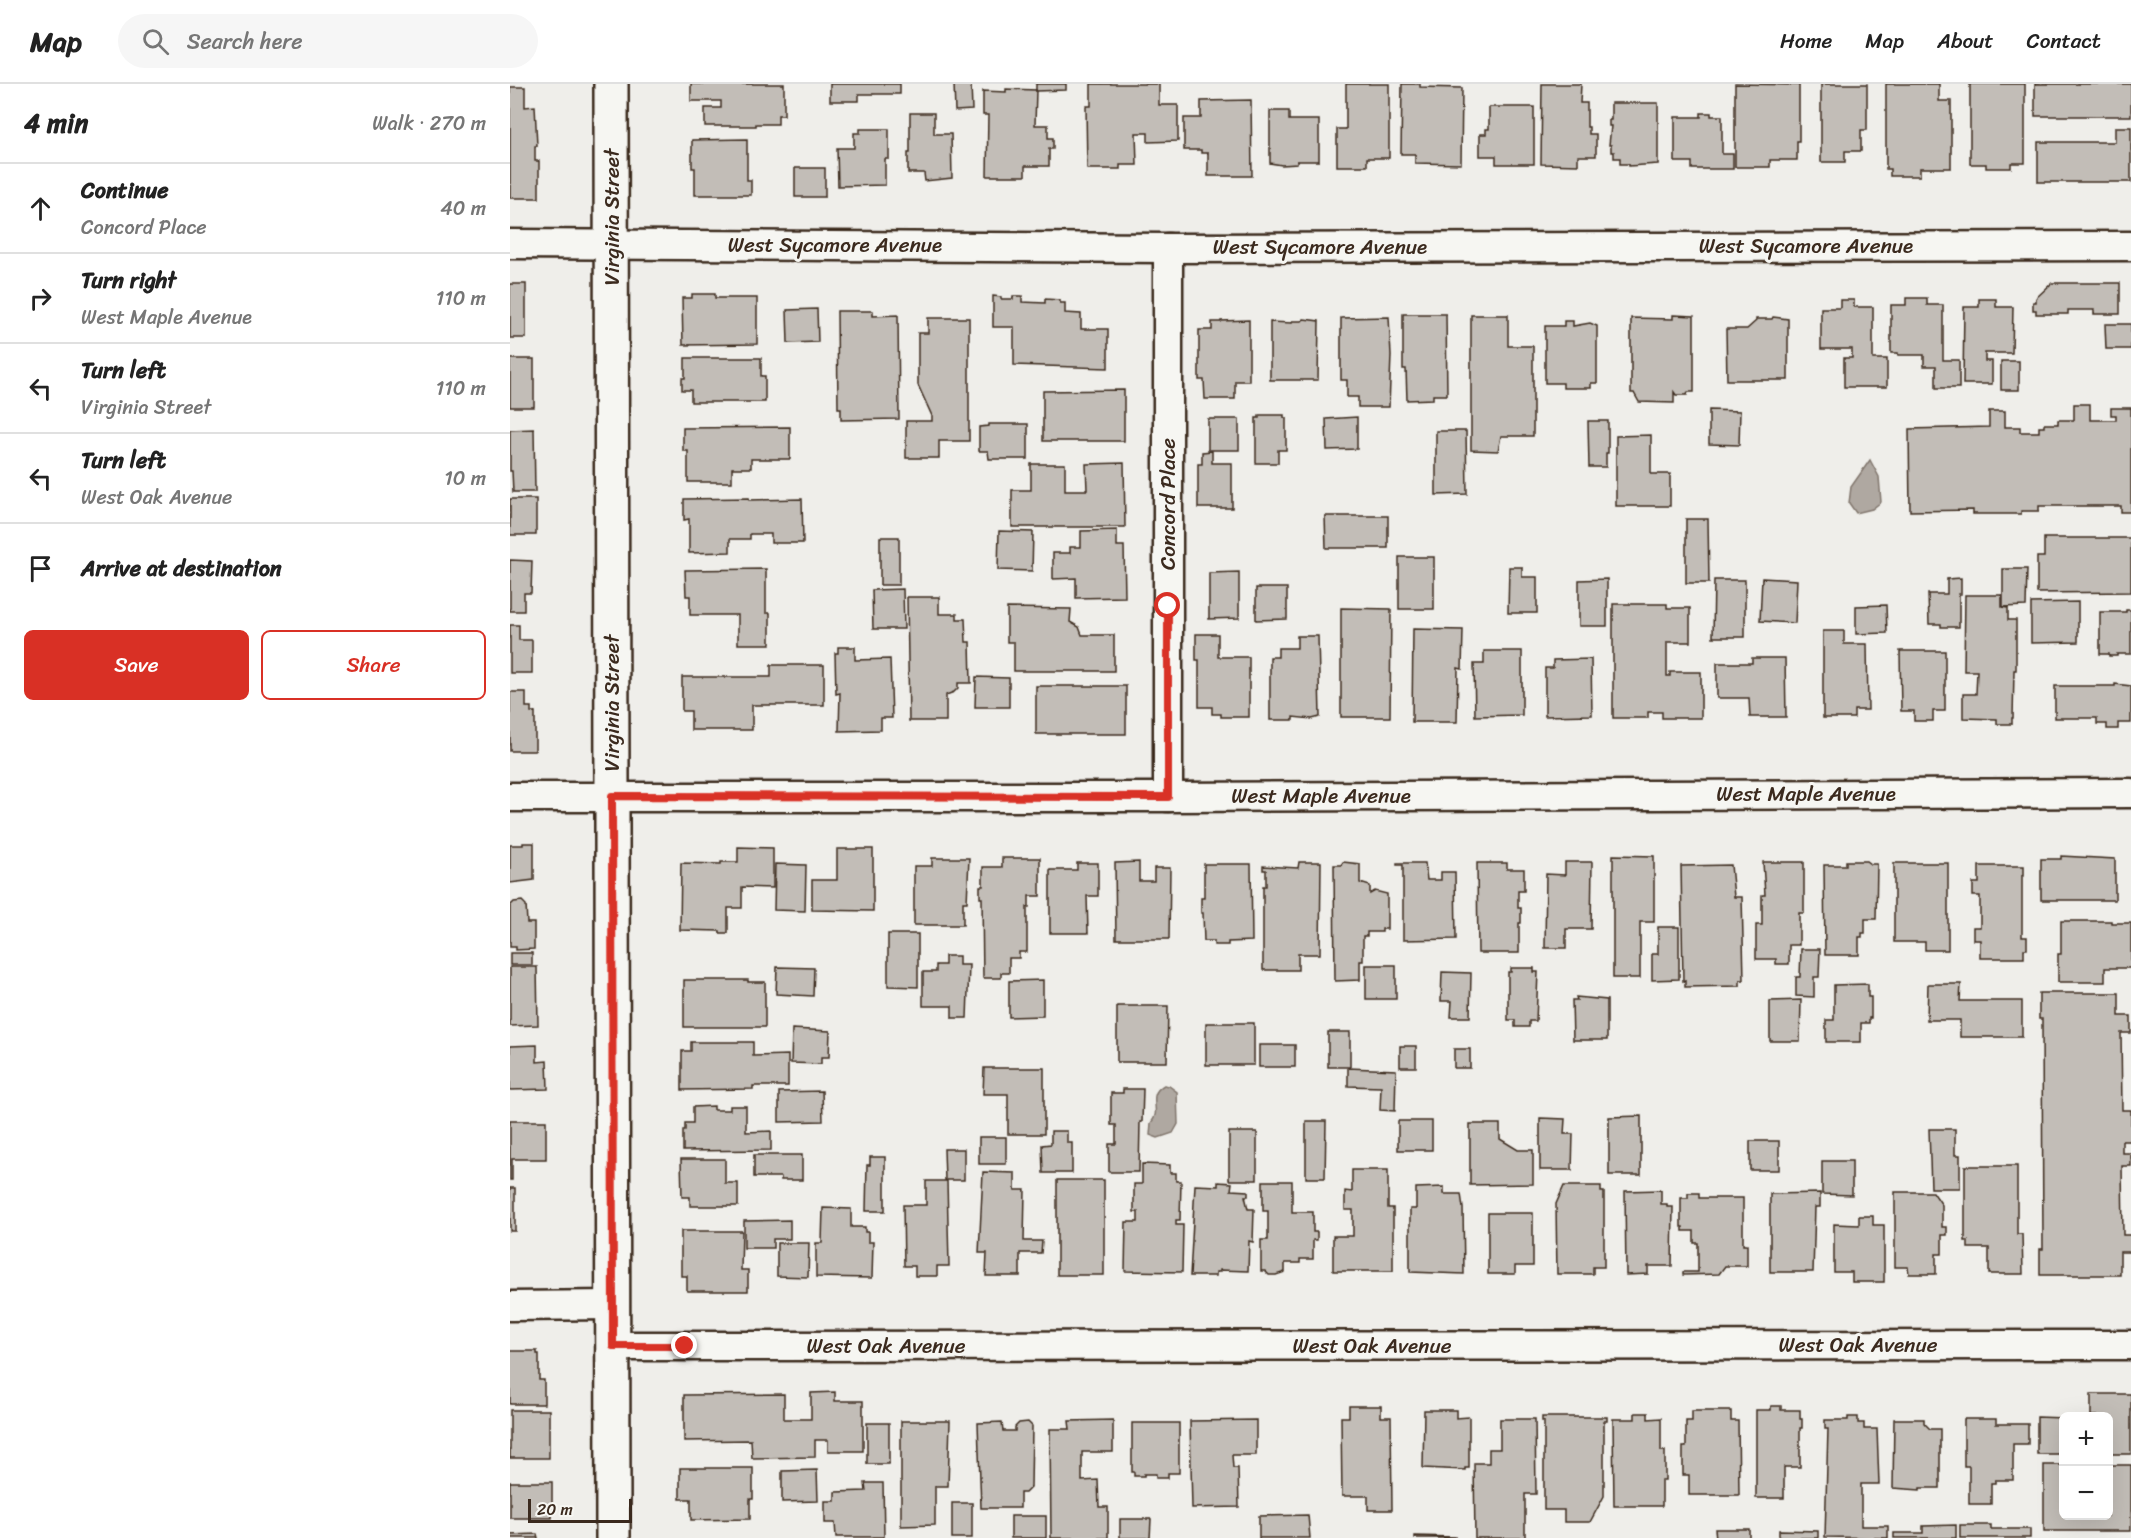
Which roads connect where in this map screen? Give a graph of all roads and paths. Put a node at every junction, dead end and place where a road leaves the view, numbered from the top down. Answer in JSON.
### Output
{"nodes":[{"id":1,"x":611,"y":84,"type":"edge"},
{"id":2,"x":612,"y":243,"type":"junction"},
{"id":3,"x":510,"y":244,"type":"edge"},
{"id":4,"x":2131,"y":246,"type":"edge"},
{"id":5,"x":1168,"y":248,"type":"junction"},
{"id":6,"x":2131,"y":793,"type":"edge"},
{"id":7,"x":612,"y":796,"type":"junction"},
{"id":8,"x":510,"y":797,"type":"edge"},
{"id":9,"x":1168,"y":797,"type":"junction"},
{"id":10,"x":613,"y":1305,"type":"junction"},
{"id":11,"x":510,"y":1306,"type":"edge"},
{"id":12,"x":2131,"y":1345,"type":"edge"},
{"id":13,"x":613,"y":1346,"type":"junction"},
{"id":14,"x":613,"y":1538,"type":"edge"}],
"edges":[{"from":1,"to":2,"type":"street","name":"Virginia Street"},
{"from":2,"to":3,"type":"street","name":"West Sycamore Avenue"},
{"from":2,"to":5,"type":"street","name":"West Sycamore Avenue"},
{"from":2,"to":7,"type":"street","name":"Virginia Street"},
{"from":4,"to":5,"type":"street","name":"West Sycamore Avenue"},
{"from":5,"to":9,"type":"street","name":"Concord Place"},
{"from":6,"to":9,"type":"street","name":"West Maple Avenue"},
{"from":7,"to":8,"type":"street","name":"West Maple Avenue"},
{"from":7,"to":9,"type":"street","name":"West Maple Avenue"},
{"from":7,"to":10,"type":"street","name":"Virginia Street"},
{"from":10,"to":11,"type":"street"},
{"from":10,"to":13,"type":"street","name":"Virginia Street"},
{"from":12,"to":13,"type":"street","name":"West Oak Avenue"},
{"from":13,"to":14,"type":"street","name":"Virginia Street"}]}
